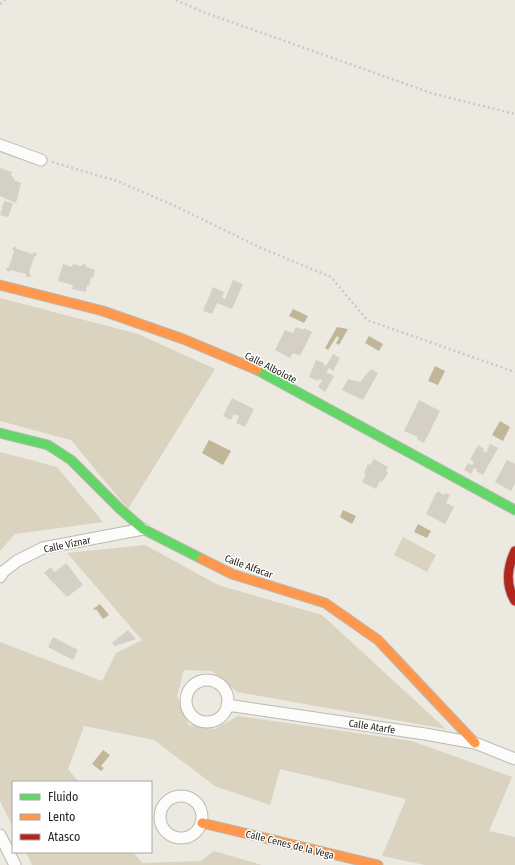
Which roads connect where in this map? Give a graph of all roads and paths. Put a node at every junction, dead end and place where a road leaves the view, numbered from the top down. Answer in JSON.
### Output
{"nodes":[{"id":1,"x":5,"y":0,"type":"edge"},
{"id":2,"x":176,"y":0,"type":"edge"},
{"id":3,"x":0,"y":4,"type":"edge"},
{"id":4,"x":515,"y":114,"type":"edge"},
{"id":5,"x":0,"y":145,"type":"edge"},
{"id":6,"x":41,"y":160,"type":"joint"},
{"id":7,"x":0,"y":285,"type":"edge"},
{"id":8,"x":515,"y":372,"type":"edge"},
{"id":9,"x":0,"y":433,"type":"edge"},
{"id":10,"x":515,"y":510,"type":"edge"},
{"id":11,"x":143,"y":529,"type":"junction"},
{"id":12,"x":515,"y":551,"type":"edge"},
{"id":13,"x":0,"y":577,"type":"edge"},
{"id":14,"x":515,"y":601,"type":"edge"},
{"id":15,"x":227,"y":705,"type":"dead end"},
{"id":16,"x":475,"y":743,"type":"junction"},
{"id":17,"x":515,"y":759,"type":"edge"},
{"id":18,"x":202,"y":823,"type":"dead end"},
{"id":19,"x":0,"y":836,"type":"edge"},
{"id":20,"x":15,"y":865,"type":"edge"},
{"id":21,"x":378,"y":865,"type":"edge"}],
"edges":[{"from":1,"to":3,"type":"path"},
{"from":2,"to":4,"type":"path"},
{"from":5,"to":6,"type":"street"},
{"from":6,"to":8,"type":"path"},
{"from":7,"to":10,"type":"street","name":"Calle Albolote"},
{"from":9,"to":11,"type":"street","name":"Calle Alfacar"},
{"from":11,"to":13,"type":"street","name":"Calle Víznar"},
{"from":11,"to":16,"type":"street","name":"Calle Alfacar"},
{"from":12,"to":14,"type":"street"},
{"from":15,"to":16,"type":"street","name":"Calle Atarfe"},
{"from":16,"to":17,"type":"street","name":"Calle Atarfe"},
{"from":18,"to":21,"type":"street","name":"Calle Cenes de la Vega"},
{"from":19,"to":20,"type":"street"}]}
